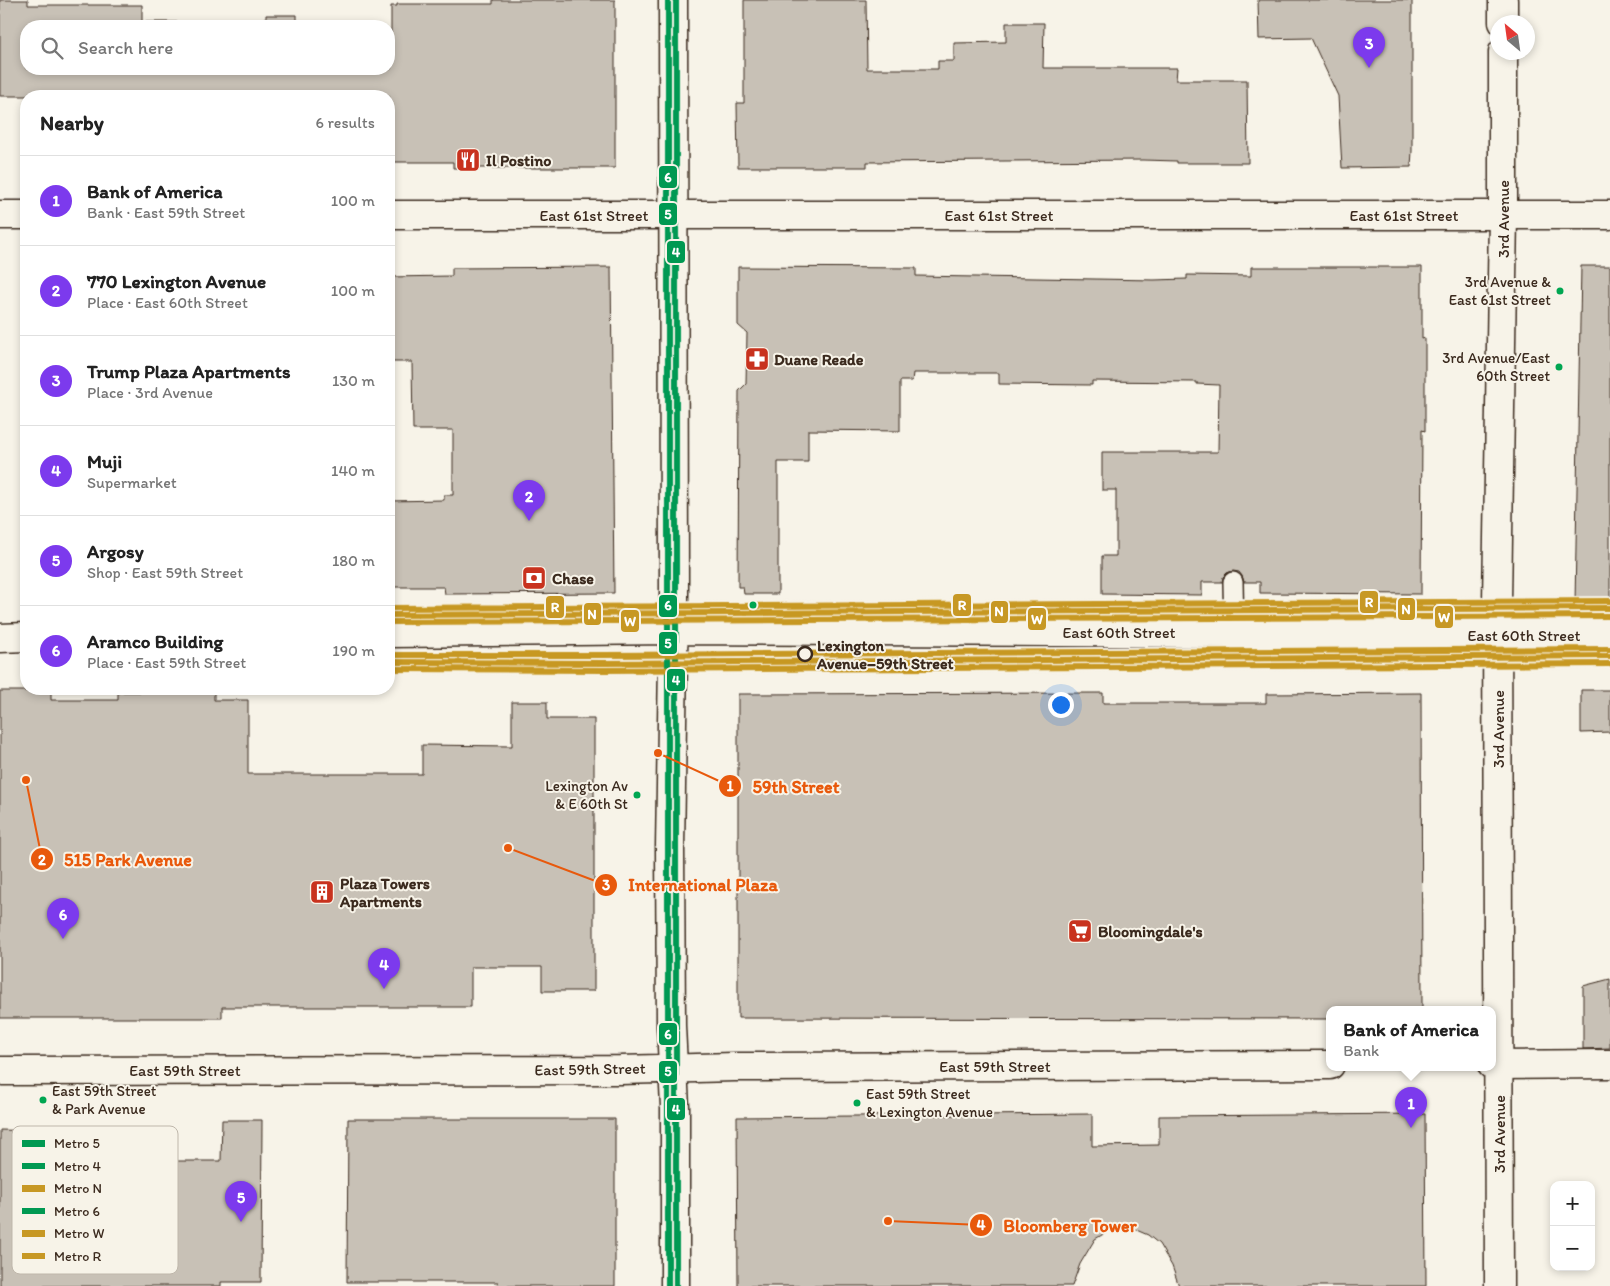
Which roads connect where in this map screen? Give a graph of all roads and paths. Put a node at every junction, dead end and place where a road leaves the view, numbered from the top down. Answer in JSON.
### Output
{"nodes":[{"id":1,"x":673,"y":0,"type":"edge"},
{"id":2,"x":1503,"y":0,"type":"edge"},
{"id":3,"x":1503,"y":15,"type":"edge"},
{"id":4,"x":1503,"y":60,"type":"edge"},
{"id":5,"x":0,"y":215,"type":"edge"},
{"id":6,"x":20,"y":215,"type":"edge"},
{"id":7,"x":395,"y":215,"type":"edge"},
{"id":8,"x":673,"y":215,"type":"junction"},
{"id":9,"x":1503,"y":215,"type":"junction"},
{"id":10,"x":1610,"y":215,"type":"edge"},
{"id":11,"x":1233,"y":582,"type":"dead end"},
{"id":12,"x":673,"y":630,"type":"junction"},
{"id":13,"x":395,"y":633,"type":"edge"},
{"id":14,"x":1234,"y":633,"type":"junction"},
{"id":15,"x":1498,"y":634,"type":"junction"},
{"id":16,"x":1610,"y":635,"type":"edge"},
{"id":17,"x":20,"y":637,"type":"edge"},
{"id":18,"x":0,"y":638,"type":"edge"},
{"id":19,"x":1495,"y":1006,"type":"edge"},
{"id":20,"x":1610,"y":1064,"type":"edge"},
{"id":21,"x":1326,"y":1065,"type":"edge"},
{"id":22,"x":1496,"y":1065,"type":"edge"},
{"id":23,"x":673,"y":1068,"type":"junction"},
{"id":24,"x":0,"y":1071,"type":"edge"},
{"id":25,"x":1496,"y":1071,"type":"edge"},
{"id":26,"x":674,"y":1286,"type":"edge"},
{"id":27,"x":1499,"y":1286,"type":"edge"}],
"edges":[{"from":1,"to":8,"type":"main road"},
{"from":2,"to":3,"type":"main road"},
{"from":4,"to":9,"type":"main road","name":"3rd Avenue"},
{"from":5,"to":6,"type":"main road"},
{"from":7,"to":8,"type":"main road","name":"East 61st Street"},
{"from":8,"to":9,"type":"main road","name":"East 61st Street"},
{"from":8,"to":12,"type":"main road"},
{"from":9,"to":10,"type":"main road","name":"East 61st Street"},
{"from":9,"to":15,"type":"main road","name":"3rd Avenue"},
{"from":11,"to":14,"type":"lane"},
{"from":12,"to":13,"type":"main road","name":"East 60th Street"},
{"from":12,"to":14,"type":"main road","name":"East 60th Street"},
{"from":12,"to":23,"type":"main road"},
{"from":14,"to":15,"type":"main road","name":"East 60th Street"},
{"from":15,"to":16,"type":"main road","name":"East 60th Street"},
{"from":15,"to":19,"type":"main road","name":"3rd Avenue"},
{"from":17,"to":18,"type":"main road"},
{"from":20,"to":22,"type":"main road"},
{"from":21,"to":23,"type":"main road","name":"East 59th Street"},
{"from":23,"to":24,"type":"main road","name":"East 59th Street"},
{"from":23,"to":26,"type":"main road"},
{"from":25,"to":27,"type":"main road","name":"3rd Avenue"}]}
